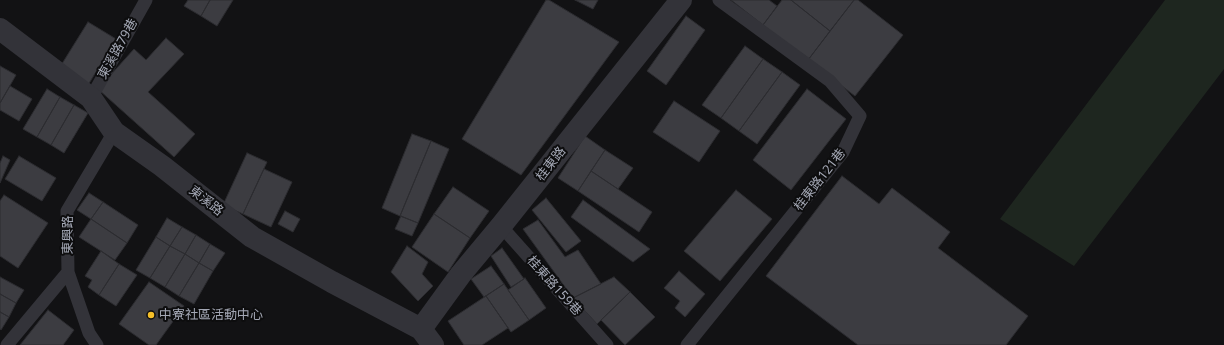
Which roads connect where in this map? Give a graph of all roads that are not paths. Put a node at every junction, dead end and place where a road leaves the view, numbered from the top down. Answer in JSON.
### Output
{"nodes":[{"id":1,"x":146,"y":0,"type":"edge"},
{"id":2,"x":681,"y":0,"type":"edge"},
{"id":3,"x":719,"y":0,"type":"edge"},
{"id":4,"x":0,"y":30,"type":"edge"},
{"id":5,"x":91,"y":98,"type":"junction"},
{"id":6,"x":114,"y":132,"type":"junction"},
{"id":7,"x":501,"y":226,"type":"junction"},
{"id":8,"x":68,"y":272,"type":"junction"},
{"id":9,"x":427,"y":337,"type":"edge"},
{"id":10,"x":7,"y":345,"type":"edge"},
{"id":11,"x":97,"y":345,"type":"edge"},
{"id":12,"x":607,"y":345,"type":"edge"},
{"id":13,"x":687,"y":345,"type":"edge"}],
"edges":[{"from":1,"to":5,"type":"lane","name":"東溪路79巷"},
{"from":2,"to":7,"type":"street","name":"桂東路"},
{"from":3,"to":13,"type":"lane","name":"桂東路121巷"},
{"from":4,"to":5,"type":"street","name":"東溪路"},
{"from":5,"to":6,"type":"street","name":"東溪路"},
{"from":6,"to":8,"type":"lane","name":"東興路"},
{"from":6,"to":9,"type":"street","name":"東溪路"},
{"from":7,"to":9,"type":"street","name":"桂東路"},
{"from":7,"to":12,"type":"lane","name":"桂東路159巷"},
{"from":8,"to":10,"type":"lane"},
{"from":8,"to":11,"type":"lane","name":"東興路"}]}
